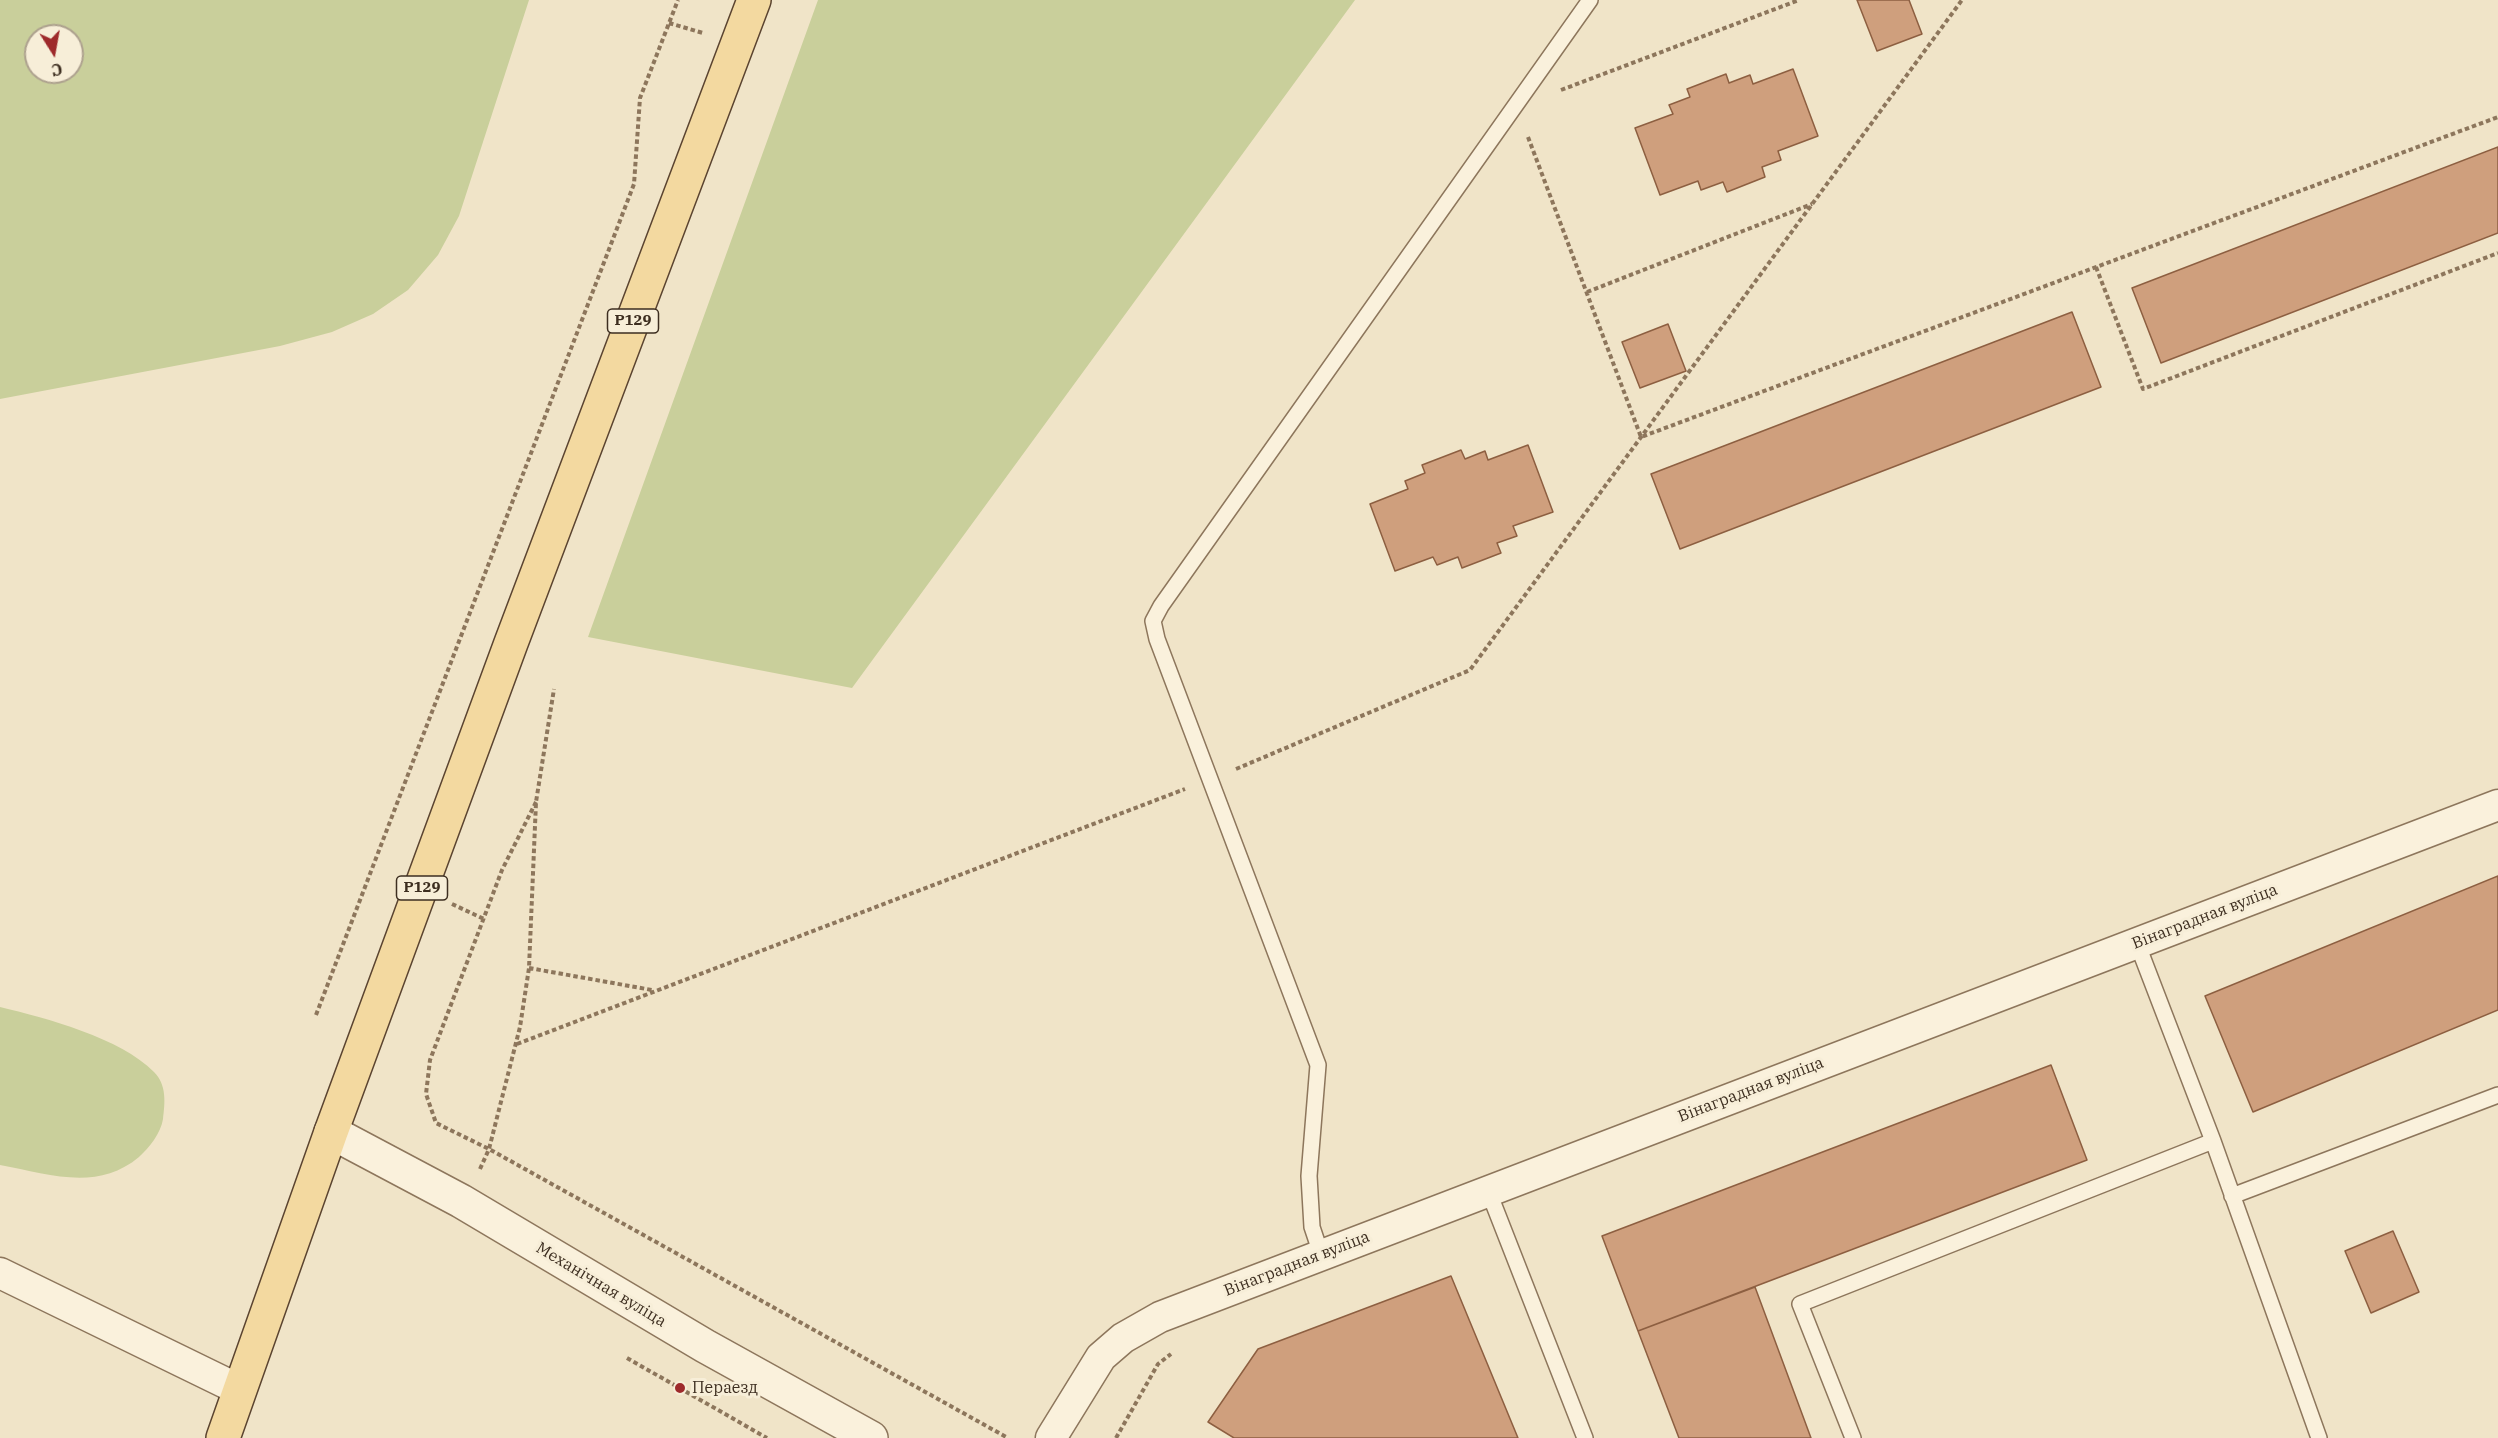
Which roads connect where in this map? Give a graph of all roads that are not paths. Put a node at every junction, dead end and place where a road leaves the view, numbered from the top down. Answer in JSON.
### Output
{"nodes":[{"id":1,"x":754,"y":0,"type":"edge"},
{"id":2,"x":1590,"y":0,"type":"edge"},
{"id":3,"x":2498,"y":805,"type":"edge"},
{"id":4,"x":2137,"y":943,"type":"junction"},
{"id":5,"x":2498,"y":1095,"type":"edge"},
{"id":6,"x":331,"y":1132,"type":"junction"},
{"id":7,"x":2213,"y":1141,"type":"junction"},
{"id":8,"x":1488,"y":1190,"type":"junction"},
{"id":9,"x":2232,"y":1196,"type":"junction"},
{"id":10,"x":1321,"y":1254,"type":"junction"},
{"id":11,"x":0,"y":1273,"type":"edge"},
{"id":12,"x":240,"y":1390,"type":"junction"},
{"id":13,"x":223,"y":1438,"type":"edge"},
{"id":14,"x":871,"y":1438,"type":"edge"},
{"id":15,"x":1051,"y":1438,"type":"edge"},
{"id":16,"x":1585,"y":1438,"type":"edge"},
{"id":17,"x":1853,"y":1438,"type":"edge"},
{"id":18,"x":2319,"y":1438,"type":"edge"}],
"edges":[{"from":1,"to":6,"type":"main road","number":"Р129"},
{"from":2,"to":10,"type":"lane"},
{"from":3,"to":4,"type":"street","name":"Вінаградная вуліца"},
{"from":4,"to":7,"type":"lane"},
{"from":4,"to":8,"type":"street","name":"Вінаградная вуліца"},
{"from":5,"to":9,"type":"lane"},
{"from":6,"to":12,"type":"main road","number":"Р129"},
{"from":6,"to":14,"type":"street","name":"Механічная вуліца"},
{"from":7,"to":9,"type":"lane"},
{"from":7,"to":17,"type":"lane"},
{"from":8,"to":10,"type":"street","name":"Вінаградная вуліца"},
{"from":8,"to":16,"type":"lane"},
{"from":9,"to":18,"type":"lane"},
{"from":10,"to":15,"type":"street","name":"Вінаградная вуліца"},
{"from":11,"to":12,"type":"street"},
{"from":12,"to":13,"type":"main road","number":"Р129"}]}
